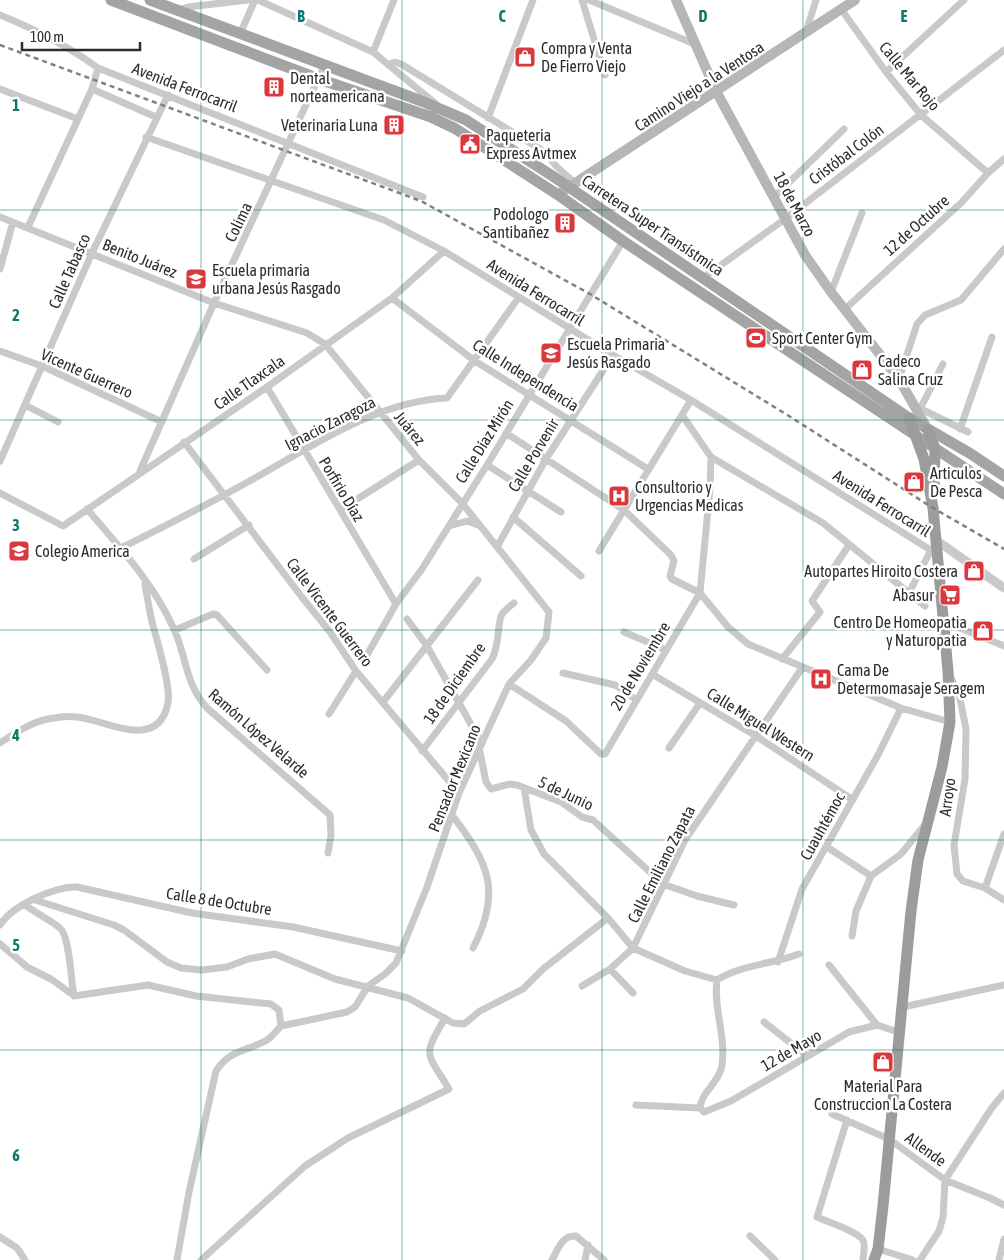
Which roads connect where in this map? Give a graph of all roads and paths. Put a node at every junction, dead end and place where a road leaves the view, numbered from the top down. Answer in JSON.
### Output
{"nodes":[{"id":1,"x":111,"y":0,"type":"edge"},
{"id":2,"x":150,"y":0,"type":"edge"},
{"id":3,"x":248,"y":0,"type":"edge"},
{"id":4,"x":256,"y":0,"type":"edge"},
{"id":5,"x":394,"y":0,"type":"edge"},
{"id":6,"x":533,"y":0,"type":"edge"},
{"id":7,"x":582,"y":0,"type":"edge"},
{"id":8,"x":589,"y":0,"type":"edge"},
{"id":9,"x":676,"y":0,"type":"edge"},
{"id":10,"x":816,"y":0,"type":"edge"},
{"id":11,"x":855,"y":0,"type":"edge"},
{"id":12,"x":964,"y":0,"type":"edge"},
{"id":13,"x":841,"y":9,"type":"junction"},
{"id":14,"x":177,"y":11,"type":"junction"},
{"id":15,"x":0,"y":15,"type":"edge"},
{"id":16,"x":240,"y":34,"type":"junction"},
{"id":17,"x":805,"y":34,"type":"junction"},
{"id":18,"x":698,"y":45,"type":"junction"},
{"id":19,"x":1004,"y":50,"type":"edge"},
{"id":20,"x":373,"y":52,"type":"junction"},
{"id":21,"x":390,"y":64,"type":"junction"},
{"id":22,"x":324,"y":66,"type":"junction"},
{"id":23,"x":98,"y":68,"type":"junction"},
{"id":24,"x":886,"y":72,"type":"junction"},
{"id":25,"x":605,"y":75,"type":"dead end"},
{"id":26,"x":319,"y":79,"type":"junction"},
{"id":27,"x":0,"y":90,"type":"edge"},
{"id":28,"x":92,"y":90,"type":"junction"},
{"id":29,"x":716,"y":91,"type":"junction"},
{"id":30,"x":168,"y":95,"type":"junction"},
{"id":31,"x":442,"y":109,"type":"junction"},
{"id":32,"x":921,"y":115,"type":"junction"},
{"id":33,"x":156,"y":117,"type":"junction"},
{"id":34,"x":488,"y":118,"type":"junction"},
{"id":35,"x":78,"y":119,"type":"junction"},
{"id":36,"x":844,"y":129,"type":"dead end"},
{"id":37,"x":146,"y":137,"type":"junction"},
{"id":38,"x":290,"y":143,"type":"junction"},
{"id":39,"x":1004,"y":159,"type":"edge"},
{"id":40,"x":988,"y":173,"type":"junction"},
{"id":41,"x":273,"y":181,"type":"junction"},
{"id":42,"x":572,"y":185,"type":"junction"},
{"id":43,"x":558,"y":194,"type":"junction"},
{"id":44,"x":423,"y":197,"type":"dead end"},
{"id":45,"x":774,"y":197,"type":"junction"},
{"id":46,"x":862,"y":213,"type":"dead end"},
{"id":47,"x":0,"y":217,"type":"edge"},
{"id":48,"x":785,"y":219,"type":"junction"},
{"id":49,"x":13,"y":222,"type":"junction"},
{"id":50,"x":28,"y":227,"type":"junction"},
{"id":51,"x":623,"y":240,"type":"junction"},
{"id":52,"x":1004,"y":250,"type":"edge"},
{"id":53,"x":444,"y":251,"type":"junction"},
{"id":54,"x":92,"y":254,"type":"junction"},
{"id":55,"x":0,"y":269,"type":"edge"},
{"id":56,"x":703,"y":278,"type":"junction"},
{"id":57,"x":831,"y":292,"type":"junction"},
{"id":58,"x":519,"y":296,"type":"junction"},
{"id":59,"x":392,"y":298,"type":"junction"},
{"id":60,"x":214,"y":303,"type":"junction"},
{"id":61,"x":732,"y":306,"type":"junction"},
{"id":62,"x":845,"y":308,"type":"junction"},
{"id":63,"x":569,"y":328,"type":"junction"},
{"id":64,"x":992,"y":337,"type":"dead end"},
{"id":65,"x":325,"y":344,"type":"junction"},
{"id":66,"x":0,"y":350,"type":"edge"},
{"id":67,"x":613,"y":355,"type":"junction"},
{"id":68,"x":475,"y":361,"type":"junction"},
{"id":69,"x":943,"y":364,"type":"dead end"},
{"id":70,"x":42,"y":366,"type":"junction"},
{"id":71,"x":898,"y":379,"type":"junction"},
{"id":72,"x":267,"y":387,"type":"junction"},
{"id":73,"x":530,"y":394,"type":"junction"},
{"id":74,"x":691,"y":400,"type":"junction"},
{"id":75,"x":25,"y":405,"type":"junction"},
{"id":76,"x":918,"y":408,"type":"junction"},
{"id":77,"x":378,"y":411,"type":"junction"},
{"id":78,"x":682,"y":415,"type":"junction"},
{"id":79,"x":909,"y":418,"type":"junction"},
{"id":80,"x":571,"y":419,"type":"junction"},
{"id":81,"x":58,"y":422,"type":"dead end"},
{"id":82,"x":162,"y":422,"type":"junction"},
{"id":83,"x":960,"y":429,"type":"junction"},
{"id":84,"x":928,"y":430,"type":"junction"},
{"id":85,"x":968,"y":432,"type":"dead end"},
{"id":86,"x":506,"y":434,"type":"junction"},
{"id":87,"x":915,"y":434,"type":"junction"},
{"id":88,"x":184,"y":442,"type":"junction"},
{"id":89,"x":935,"y":449,"type":"junction"},
{"id":90,"x":304,"y":451,"type":"junction"},
{"id":91,"x":711,"y":457,"type":"junction"},
{"id":92,"x":546,"y":459,"type":"junction"},
{"id":93,"x":419,"y":460,"type":"junction"},
{"id":94,"x":0,"y":461,"type":"edge"},
{"id":95,"x":487,"y":465,"type":"junction"},
{"id":96,"x":648,"y":469,"type":"junction"},
{"id":97,"x":140,"y":472,"type":"junction"},
{"id":98,"x":1004,"y":476,"type":"edge"},
{"id":99,"x":527,"y":490,"type":"junction"},
{"id":100,"x":0,"y":493,"type":"edge"},
{"id":101,"x":1004,"y":494,"type":"edge"},
{"id":102,"x":225,"y":495,"type":"junction"},
{"id":103,"x":462,"y":503,"type":"junction"},
{"id":104,"x":932,"y":508,"type":"junction"},
{"id":105,"x":87,"y":509,"type":"junction"},
{"id":106,"x":340,"y":510,"type":"junction"},
{"id":107,"x":624,"y":510,"type":"junction"},
{"id":108,"x":561,"y":512,"type":"dead end"},
{"id":109,"x":513,"y":517,"type":"junction"},
{"id":110,"x":249,"y":525,"type":"junction"},
{"id":111,"x":478,"y":525,"type":"junction"},
{"id":112,"x":449,"y":526,"type":"junction"},
{"id":113,"x":849,"y":545,"type":"junction"},
{"id":114,"x":497,"y":546,"type":"junction"},
{"id":115,"x":121,"y":548,"type":"junction"},
{"id":116,"x":935,"y":548,"type":"junction"},
{"id":117,"x":599,"y":551,"type":"dead end"},
{"id":118,"x":194,"y":558,"type":"dead end"},
{"id":119,"x":581,"y":576,"type":"dead end"},
{"id":120,"x":478,"y":580,"type":"dead end"},
{"id":121,"x":145,"y":581,"type":"junction"},
{"id":122,"x":1004,"y":588,"type":"edge"},
{"id":123,"x":700,"y":593,"type":"junction"},
{"id":124,"x":909,"y":593,"type":"junction"},
{"id":125,"x":514,"y":603,"type":"dead end"},
{"id":126,"x":396,"y":604,"type":"junction"},
{"id":127,"x":925,"y":606,"type":"dead end"},
{"id":128,"x":549,"y":612,"type":"joint"},
{"id":129,"x":407,"y":619,"type":"dead end"},
{"id":130,"x":943,"y":620,"type":"junction"},
{"id":131,"x":175,"y":630,"type":"junction"},
{"id":132,"x":624,"y":632,"type":"dead end"},
{"id":133,"x":427,"y":646,"type":"junction"},
{"id":134,"x":1004,"y":646,"type":"edge"},
{"id":135,"x":666,"y":650,"type":"junction"},
{"id":136,"x":367,"y":655,"type":"dead end"},
{"id":137,"x":782,"y":659,"type":"junction"},
{"id":138,"x":802,"y":668,"type":"junction"},
{"id":139,"x":267,"y":670,"type":"dead end"},
{"id":140,"x":356,"y":671,"type":"junction"},
{"id":141,"x":948,"y":671,"type":"junction"},
{"id":142,"x":563,"y":672,"type":"dead end"},
{"id":143,"x":652,"y":674,"type":"junction"},
{"id":144,"x":510,"y":684,"type":"junction"},
{"id":145,"x":636,"y":699,"type":"junction"},
{"id":146,"x":383,"y":702,"type":"junction"},
{"id":147,"x":458,"y":702,"type":"junction"},
{"id":148,"x":700,"y":703,"type":"junction"},
{"id":149,"x":902,"y":708,"type":"junction"},
{"id":150,"x":330,"y":714,"type":"dead end"},
{"id":151,"x":950,"y":722,"type":"junction"},
{"id":152,"x":756,"y":736,"type":"junction"},
{"id":153,"x":0,"y":744,"type":"edge"},
{"id":154,"x":481,"y":748,"type":"junction"},
{"id":155,"x":669,"y":748,"type":"dead end"},
{"id":156,"x":422,"y":751,"type":"junction"},
{"id":157,"x":524,"y":788,"type":"junction"},
{"id":158,"x":459,"y":793,"type":"junction"},
{"id":159,"x":853,"y":800,"type":"junction"},
{"id":160,"x":452,"y":815,"type":"junction"},
{"id":161,"x":927,"y":821,"type":"junction"},
{"id":162,"x":1004,"y":834,"type":"edge"},
{"id":163,"x":827,"y":847,"type":"junction"},
{"id":164,"x":328,"y":853,"type":"dead end"},
{"id":165,"x":871,"y":876,"type":"junction"},
{"id":166,"x":663,"y":884,"type":"junction"},
{"id":167,"x":985,"y":888,"type":"junction"},
{"id":168,"x":35,"y":900,"type":"junction"},
{"id":169,"x":1004,"y":900,"type":"edge"},
{"id":170,"x":24,"y":904,"type":"junction"},
{"id":171,"x":734,"y":905,"type":"dead end"},
{"id":172,"x":608,"y":918,"type":"junction"},
{"id":173,"x":0,"y":925,"type":"edge"},
{"id":174,"x":852,"y":936,"type":"dead end"},
{"id":175,"x":0,"y":944,"type":"edge"},
{"id":176,"x":472,"y":948,"type":"dead end"},
{"id":177,"x":633,"y":948,"type":"junction"},
{"id":178,"x":402,"y":950,"type":"junction"},
{"id":179,"x":799,"y":954,"type":"dead end"},
{"id":180,"x":778,"y":962,"type":"junction"},
{"id":181,"x":829,"y":965,"type":"dead end"},
{"id":182,"x":610,"y":969,"type":"junction"},
{"id":183,"x":717,"y":980,"type":"junction"},
{"id":184,"x":1004,"y":985,"type":"edge"},
{"id":185,"x":368,"y":986,"type":"junction"},
{"id":186,"x":582,"y":986,"type":"dead end"},
{"id":187,"x":633,"y":993,"type":"dead end"},
{"id":188,"x":74,"y":996,"type":"junction"},
{"id":189,"x":903,"y":1007,"type":"junction"},
{"id":190,"x":445,"y":1018,"type":"junction"},
{"id":191,"x":764,"y":1022,"type":"dead end"},
{"id":192,"x":877,"y":1024,"type":"junction"},
{"id":193,"x":281,"y":1026,"type":"junction"},
{"id":194,"x":900,"y":1033,"type":"junction"},
{"id":195,"x":806,"y":1055,"type":"junction"},
{"id":196,"x":1004,"y":1093,"type":"edge"},
{"id":197,"x":636,"y":1105,"type":"dead end"},
{"id":198,"x":700,"y":1108,"type":"junction"},
{"id":199,"x":832,"y":1114,"type":"dead end"},
{"id":200,"x":847,"y":1120,"type":"junction"},
{"id":201,"x":889,"y":1139,"type":"junction"},
{"id":202,"x":945,"y":1180,"type":"junction"},
{"id":203,"x":1004,"y":1205,"type":"edge"},
{"id":204,"x":750,"y":1236,"type":"dead end"},
{"id":205,"x":0,"y":1237,"type":"edge"},
{"id":206,"x":1004,"y":1239,"type":"edge"},
{"id":207,"x":588,"y":1246,"type":"junction"},
{"id":208,"x":878,"y":1249,"type":"junction"},
{"id":209,"x":25,"y":1260,"type":"edge"},
{"id":210,"x":178,"y":1260,"type":"edge"},
{"id":211,"x":201,"y":1260,"type":"edge"},
{"id":212,"x":552,"y":1260,"type":"edge"},
{"id":213,"x":584,"y":1260,"type":"edge"},
{"id":214,"x":604,"y":1260,"type":"edge"},
{"id":215,"x":775,"y":1260,"type":"edge"},
{"id":216,"x":863,"y":1260,"type":"edge"},
{"id":217,"x":874,"y":1260,"type":"edge"},
{"id":218,"x":913,"y":1260,"type":"edge"},
{"id":219,"x":920,"y":1260,"type":"edge"},
{"id":220,"x":999,"y":1260,"type":"edge"}],
"edges":[{"from":1,"to":26,"type":"main road","name":"Carretera Super Transístmica"},
{"from":2,"to":14,"type":"main road","name":"Carretera Super Transístmica"},
{"from":3,"to":14,"type":"street"},
{"from":4,"to":16,"type":"street"},
{"from":4,"to":20,"type":"street"},
{"from":5,"to":20,"type":"street"},
{"from":6,"to":34,"type":"street"},
{"from":7,"to":25,"type":"street"},
{"from":8,"to":18,"type":"street"},
{"from":9,"to":18,"type":"main road","name":"18 de Marzo"},
{"from":10,"to":17,"type":"street"},
{"from":11,"to":13,"type":"main road","name":"Camino Viejo a la Ventosa"},
{"from":12,"to":24,"type":"street"},
{"from":13,"to":17,"type":"main road","name":"Camino Viejo a la Ventosa"},
{"from":13,"to":24,"type":"street","name":"Calle Mar Rojo"},
{"from":14,"to":16,"type":"main road","name":"Carretera Super Transístmica"},
{"from":15,"to":23,"type":"street","name":"Avenida Ferrocarril"},
{"from":16,"to":22,"type":"main road","name":"Carretera Super Transístmica"},
{"from":17,"to":29,"type":"main road","name":"Camino Viejo a la Ventosa"},
{"from":18,"to":29,"type":"main road","name":"18 de Marzo"},
{"from":19,"to":32,"type":"street","name":"Cristóbal Colón"},
{"from":20,"to":21,"type":"street"},
{"from":21,"to":31,"type":"street"},
{"from":21,"to":34,"type":"street"},
{"from":22,"to":26,"type":"street","name":"Colima"},
{"from":22,"to":31,"type":"main road","name":"Carretera Super Transístmica"},
{"from":23,"to":28,"type":"street"},
{"from":23,"to":30,"type":"street","name":"Avenida Ferrocarril"},
{"from":24,"to":32,"type":"street","name":"Calle Mar Rojo"},
{"from":26,"to":38,"type":"street","name":"Colima"},
{"from":26,"to":43,"type":"main road","name":"Carretera Super Transístmica"},
{"from":27,"to":35,"type":"street"},
{"from":28,"to":33,"type":"street"},
{"from":28,"to":35,"type":"street"},
{"from":29,"to":42,"type":"main road","name":"Camino Viejo a la Ventosa"},
{"from":29,"to":45,"type":"main road","name":"18 de Marzo"},
{"from":30,"to":33,"type":"street","name":"Calle Tabasco"},
{"from":30,"to":38,"type":"street","name":"Avenida Ferrocarril"},
{"from":31,"to":42,"type":"main road","name":"Carretera Super Transístmica"},
{"from":32,"to":40,"type":"street","name":"Calle Mar Rojo"},
{"from":32,"to":48,"type":"street","name":"Cristóbal Colón"},
{"from":33,"to":37,"type":"street","name":"Calle Tabasco"},
{"from":34,"to":42,"type":"street"},
{"from":35,"to":50,"type":"street"},
{"from":36,"to":45,"type":"street"},
{"from":37,"to":41,"type":"street","name":"Avenida Ferrocarril"},
{"from":37,"to":54,"type":"street","name":"Calle Tabasco"},
{"from":38,"to":41,"type":"street","name":"Colima"},
{"from":38,"to":44,"type":"street","name":"Avenida Ferrocarril"},
{"from":39,"to":40,"type":"street","name":"12 de Octubre"},
{"from":40,"to":62,"type":"street","name":"12 de Octubre"},
{"from":41,"to":53,"type":"street","name":"Avenida Ferrocarril"},
{"from":41,"to":60,"type":"street","name":"Colima"},
{"from":42,"to":43,"type":"main road","name":"Camino Viejo a la Ventosa"},
{"from":42,"to":56,"type":"main road","name":"Carretera Super Transístmica"},
{"from":43,"to":51,"type":"main road","name":"Carretera Super Transístmica"},
{"from":45,"to":48,"type":"main road","name":"18 de Marzo"},
{"from":46,"to":57,"type":"street"},
{"from":47,"to":49,"type":"street","name":"Benito Juárez"},
{"from":48,"to":56,"type":"street","name":"Cristóbal Colón"},
{"from":48,"to":57,"type":"main road","name":"18 de Marzo"},
{"from":49,"to":50,"type":"street","name":"Benito Juárez"},
{"from":49,"to":55,"type":"street"},
{"from":50,"to":54,"type":"street","name":"Benito Juárez"},
{"from":51,"to":61,"type":"main road","name":"Carretera Super Transístmica"},
{"from":51,"to":63,"type":"street","name":"Calle Díaz Mirón"},
{"from":52,"to":71,"type":"street"},
{"from":53,"to":58,"type":"street","name":"Avenida Ferrocarril"},
{"from":53,"to":59,"type":"street","name":"Calle Tlaxcala"},
{"from":54,"to":60,"type":"street","name":"Benito Juárez"},
{"from":54,"to":70,"type":"street","name":"Calle Tabasco"},
{"from":56,"to":61,"type":"main road","name":"Carretera Super Transístmica"},
{"from":57,"to":62,"type":"main road","name":"18 de Marzo"},
{"from":58,"to":63,"type":"street","name":"Avenida Ferrocarril"},
{"from":58,"to":68,"type":"street","name":"Ignacio Zaragoza"},
{"from":59,"to":65,"type":"street","name":"Calle Tlaxcala"},
{"from":59,"to":68,"type":"street","name":"Calle Independencia"},
{"from":60,"to":65,"type":"street","name":"Benito Juárez"},
{"from":60,"to":82,"type":"street","name":"Colima"},
{"from":61,"to":79,"type":"main road","name":"Carretera Super Transístmica"},
{"from":61,"to":87,"type":"main road","name":"Carretera Super Transístmica"},
{"from":62,"to":71,"type":"main road","name":"18 de Marzo"},
{"from":63,"to":67,"type":"street","name":"Avenida Ferrocarril"},
{"from":63,"to":73,"type":"street","name":"Calle Díaz Mirón"},
{"from":64,"to":83,"type":"street"},
{"from":65,"to":72,"type":"street","name":"Calle Tlaxcala"},
{"from":65,"to":77,"type":"street","name":"Juárez"},
{"from":66,"to":70,"type":"street","name":"Vicente Guerrero"},
{"from":67,"to":74,"type":"street","name":"Avenida Ferrocarril"},
{"from":67,"to":80,"type":"street","name":"Calle Porvenir"},
{"from":68,"to":73,"type":"street","name":"Calle Independencia"},
{"from":68,"to":77,"type":"street","name":"Ignacio Zaragoza"},
{"from":69,"to":76,"type":"street"},
{"from":70,"to":75,"type":"street","name":"Calle Tabasco"},
{"from":70,"to":82,"type":"street","name":"Vicente Guerrero"},
{"from":71,"to":76,"type":"main road","name":"18 de Marzo"},
{"from":72,"to":88,"type":"street","name":"Calle Tlaxcala"},
{"from":72,"to":90,"type":"street","name":"Porfirio Díaz"},
{"from":73,"to":80,"type":"street","name":"Calle Independencia"},
{"from":73,"to":86,"type":"street","name":"Calle Díaz Mirón"},
{"from":74,"to":78,"type":"street"},
{"from":74,"to":116,"type":"street","name":"Avenida Ferrocarril"},
{"from":75,"to":81,"type":"street"},
{"from":75,"to":94,"type":"street","name":"Calle Tabasco"},
{"from":76,"to":79,"type":"main road"},
{"from":76,"to":83,"type":"street"},
{"from":76,"to":84,"type":"main road","name":"18 de Marzo"},
{"from":77,"to":90,"type":"street","name":"Ignacio Zaragoza"},
{"from":77,"to":93,"type":"street","name":"Juárez"},
{"from":78,"to":91,"type":"street"},
{"from":78,"to":96,"type":"street"},
{"from":79,"to":84,"type":"main road","name":"Carretera Super Transístmica"},
{"from":79,"to":87,"type":"highway"},
{"from":80,"to":92,"type":"street","name":"Calle Porvenir"},
{"from":80,"to":96,"type":"street","name":"Calle Independencia"},
{"from":82,"to":97,"type":"street","name":"Colima"},
{"from":83,"to":85,"type":"street"},
{"from":84,"to":89,"type":"highway"},
{"from":84,"to":98,"type":"main road","name":"Carretera Super Transístmica"},
{"from":86,"to":92,"type":"street"},
{"from":86,"to":95,"type":"street","name":"Calle Díaz Mirón"},
{"from":87,"to":89,"type":"main road","name":"Carretera Super Transístmica"},
{"from":87,"to":104,"type":"highway"},
{"from":88,"to":97,"type":"street","name":"Calle Tlaxcala"},
{"from":88,"to":102,"type":"street","name":"Calle Vicente Guerrero"},
{"from":89,"to":101,"type":"main road","name":"Carretera Super Transístmica"},
{"from":89,"to":104,"type":"highway"},
{"from":90,"to":102,"type":"street","name":"Ignacio Zaragoza"},
{"from":90,"to":106,"type":"street","name":"Porfirio Díaz"},
{"from":91,"to":113,"type":"street"},
{"from":91,"to":123,"type":"street","name":"20 de Noviembre"},
{"from":92,"to":99,"type":"street","name":"Calle Porvenir"},
{"from":92,"to":107,"type":"street"},
{"from":93,"to":103,"type":"street","name":"Juárez"},
{"from":93,"to":106,"type":"street"},
{"from":95,"to":99,"type":"street"},
{"from":95,"to":103,"type":"street","name":"Calle Díaz Mirón"},
{"from":96,"to":107,"type":"street"},
{"from":97,"to":105,"type":"street","name":"Calle Tlaxcala"},
{"from":99,"to":108,"type":"street"},
{"from":99,"to":109,"type":"street","name":"Calle Porvenir"},
{"from":100,"to":105,"type":"street","name":"Calle Tlaxcala"},
{"from":102,"to":110,"type":"street","name":"Calle Vicente Guerrero"},
{"from":102,"to":115,"type":"street","name":"Ignacio Zaragoza"},
{"from":103,"to":111,"type":"street","name":"Juárez"},
{"from":103,"to":112,"type":"street","name":"Calle Díaz Mirón"},
{"from":104,"to":116,"type":"highway"},
{"from":105,"to":115,"type":"street","name":"Ramón López Velarde"},
{"from":106,"to":126,"type":"street","name":"Porfirio Díaz"},
{"from":107,"to":117,"type":"street"},
{"from":107,"to":123,"type":"street"},
{"from":109,"to":114,"type":"street","name":"Calle Porvenir"},
{"from":109,"to":119,"type":"street"},
{"from":110,"to":118,"type":"street"},
{"from":110,"to":140,"type":"street","name":"Calle Vicente Guerrero"},
{"from":111,"to":112,"type":"street"},
{"from":111,"to":114,"type":"street","name":"Juárez"},
{"from":112,"to":126,"type":"street","name":"Calle Díaz Mirón"},
{"from":113,"to":124,"type":"street"},
{"from":113,"to":137,"type":"street"},
{"from":114,"to":128,"type":"street","name":"Juárez"},
{"from":115,"to":121,"type":"street","name":"Ramón López Velarde"},
{"from":116,"to":122,"type":"street"},
{"from":116,"to":124,"type":"street"},
{"from":116,"to":130,"type":"highway"},
{"from":120,"to":133,"type":"street"},
{"from":121,"to":131,"type":"street","name":"Ramón López Velarde"},
{"from":121,"to":153,"type":"street","name":"Ramón López Velarde"},
{"from":123,"to":135,"type":"street","name":"20 de Noviembre"},
{"from":123,"to":137,"type":"street"},
{"from":124,"to":127,"type":"street"},
{"from":125,"to":147,"type":"street","name":"18 de Diciembre"},
{"from":126,"to":136,"type":"street","name":"Calle Díaz Mirón"},
{"from":128,"to":144,"type":"street","name":"Pensador Mexicano"},
{"from":129,"to":133,"type":"street"},
{"from":130,"to":134,"type":"street"},
{"from":130,"to":141,"type":"highway"},
{"from":131,"to":139,"type":"street"},
{"from":131,"to":164,"type":"street","name":"Ramón López Velarde"},
{"from":132,"to":135,"type":"street"},
{"from":133,"to":146,"type":"street"},
{"from":133,"to":147,"type":"street"},
{"from":135,"to":143,"type":"street","name":"20 de Noviembre"},
{"from":137,"to":138,"type":"street"},
{"from":138,"to":149,"type":"street"},
{"from":138,"to":152,"type":"street","name":"Calle Emiliano Zapata"},
{"from":140,"to":146,"type":"street","name":"Calle Vicente Guerrero"},
{"from":140,"to":150,"type":"street"},
{"from":141,"to":151,"type":"highway"},
{"from":141,"to":167,"type":"street","name":"Arroyo"},
{"from":142,"to":145,"type":"street"},
{"from":143,"to":145,"type":"street","name":"20 de Noviembre"},
{"from":143,"to":148,"type":"street","name":"Calle Miguel Western"},
{"from":144,"to":145,"type":"street","name":"20 de Noviembre"},
{"from":144,"to":154,"type":"street","name":"Pensador Mexicano"},
{"from":146,"to":156,"type":"street","name":"Calle Vicente Guerrero"},
{"from":147,"to":154,"type":"street"},
{"from":147,"to":156,"type":"street","name":"18 de Diciembre"},
{"from":148,"to":152,"type":"street","name":"Calle Miguel Western"},
{"from":148,"to":155,"type":"street"},
{"from":149,"to":151,"type":"street"},
{"from":149,"to":159,"type":"street","name":"Cuauhtémoc"},
{"from":151,"to":161,"type":"highway"},
{"from":152,"to":159,"type":"street","name":"Calle Miguel Western"},
{"from":152,"to":166,"type":"street","name":"Calle Emiliano Zapata"},
{"from":154,"to":157,"type":"street","name":"5 de Junio"},
{"from":154,"to":158,"type":"street","name":"Pensador Mexicano"},
{"from":156,"to":158,"type":"street","name":"Calle Vicente Guerrero"},
{"from":157,"to":166,"type":"street","name":"5 de Junio"},
{"from":157,"to":172,"type":"street"},
{"from":158,"to":160,"type":"street","name":"Pensador Mexicano"},
{"from":159,"to":163,"type":"street","name":"Cuauhtémoc"},
{"from":160,"to":176,"type":"street"},
{"from":160,"to":178,"type":"street","name":"Pensador Mexicano"},
{"from":161,"to":165,"type":"street"},
{"from":161,"to":189,"type":"highway"},
{"from":162,"to":167,"type":"street"},
{"from":163,"to":165,"type":"street"},
{"from":163,"to":180,"type":"street","name":"Cuauhtémoc"},
{"from":165,"to":174,"type":"street"},
{"from":166,"to":171,"type":"street","name":"5 de Junio"},
{"from":166,"to":177,"type":"street","name":"Calle Emiliano Zapata"},
{"from":167,"to":169,"type":"street","name":"Arroyo"},
{"from":168,"to":170,"type":"street","name":"Calle 8 de Octubre"},
{"from":168,"to":178,"type":"street","name":"Calle 8 de Octubre"},
{"from":168,"to":185,"type":"street"},
{"from":170,"to":173,"type":"street","name":"Calle 8 de Octubre"},
{"from":170,"to":188,"type":"street"},
{"from":172,"to":177,"type":"street"},
{"from":172,"to":190,"type":"street"},
{"from":175,"to":188,"type":"street"},
{"from":177,"to":182,"type":"street","name":"Calle Emiliano Zapata"},
{"from":177,"to":183,"type":"street"},
{"from":178,"to":185,"type":"street","name":"Pensador Mexicano"},
{"from":179,"to":180,"type":"street"},
{"from":180,"to":183,"type":"street"},
{"from":181,"to":192,"type":"street"},
{"from":182,"to":186,"type":"street","name":"Calle Emiliano Zapata"},
{"from":182,"to":187,"type":"street"},
{"from":183,"to":198,"type":"street"},
{"from":184,"to":189,"type":"street"},
{"from":185,"to":190,"type":"street"},
{"from":185,"to":193,"type":"street"},
{"from":188,"to":193,"type":"street"},
{"from":189,"to":194,"type":"highway"},
{"from":190,"to":211,"type":"street"},
{"from":191,"to":195,"type":"street"},
{"from":192,"to":194,"type":"street"},
{"from":192,"to":195,"type":"street","name":"12 de Mayo"},
{"from":193,"to":210,"type":"street"},
{"from":194,"to":201,"type":"highway"},
{"from":195,"to":198,"type":"street","name":"12 de Mayo"},
{"from":196,"to":202,"type":"street"},
{"from":197,"to":198,"type":"street"},
{"from":199,"to":200,"type":"street","name":"Allende"},
{"from":200,"to":201,"type":"street","name":"Allende"},
{"from":200,"to":216,"type":"street"},
{"from":201,"to":202,"type":"street","name":"Allende"},
{"from":201,"to":208,"type":"highway"},
{"from":202,"to":203,"type":"street","name":"Allende"},
{"from":202,"to":219,"type":"street"},
{"from":204,"to":215,"type":"street"},
{"from":205,"to":209,"type":"street"},
{"from":206,"to":220,"type":"street"},
{"from":207,"to":212,"type":"street"},
{"from":207,"to":213,"type":"street"},
{"from":207,"to":214,"type":"street"},
{"from":208,"to":217,"type":"highway"},
{"from":208,"to":218,"type":"street"}]}
